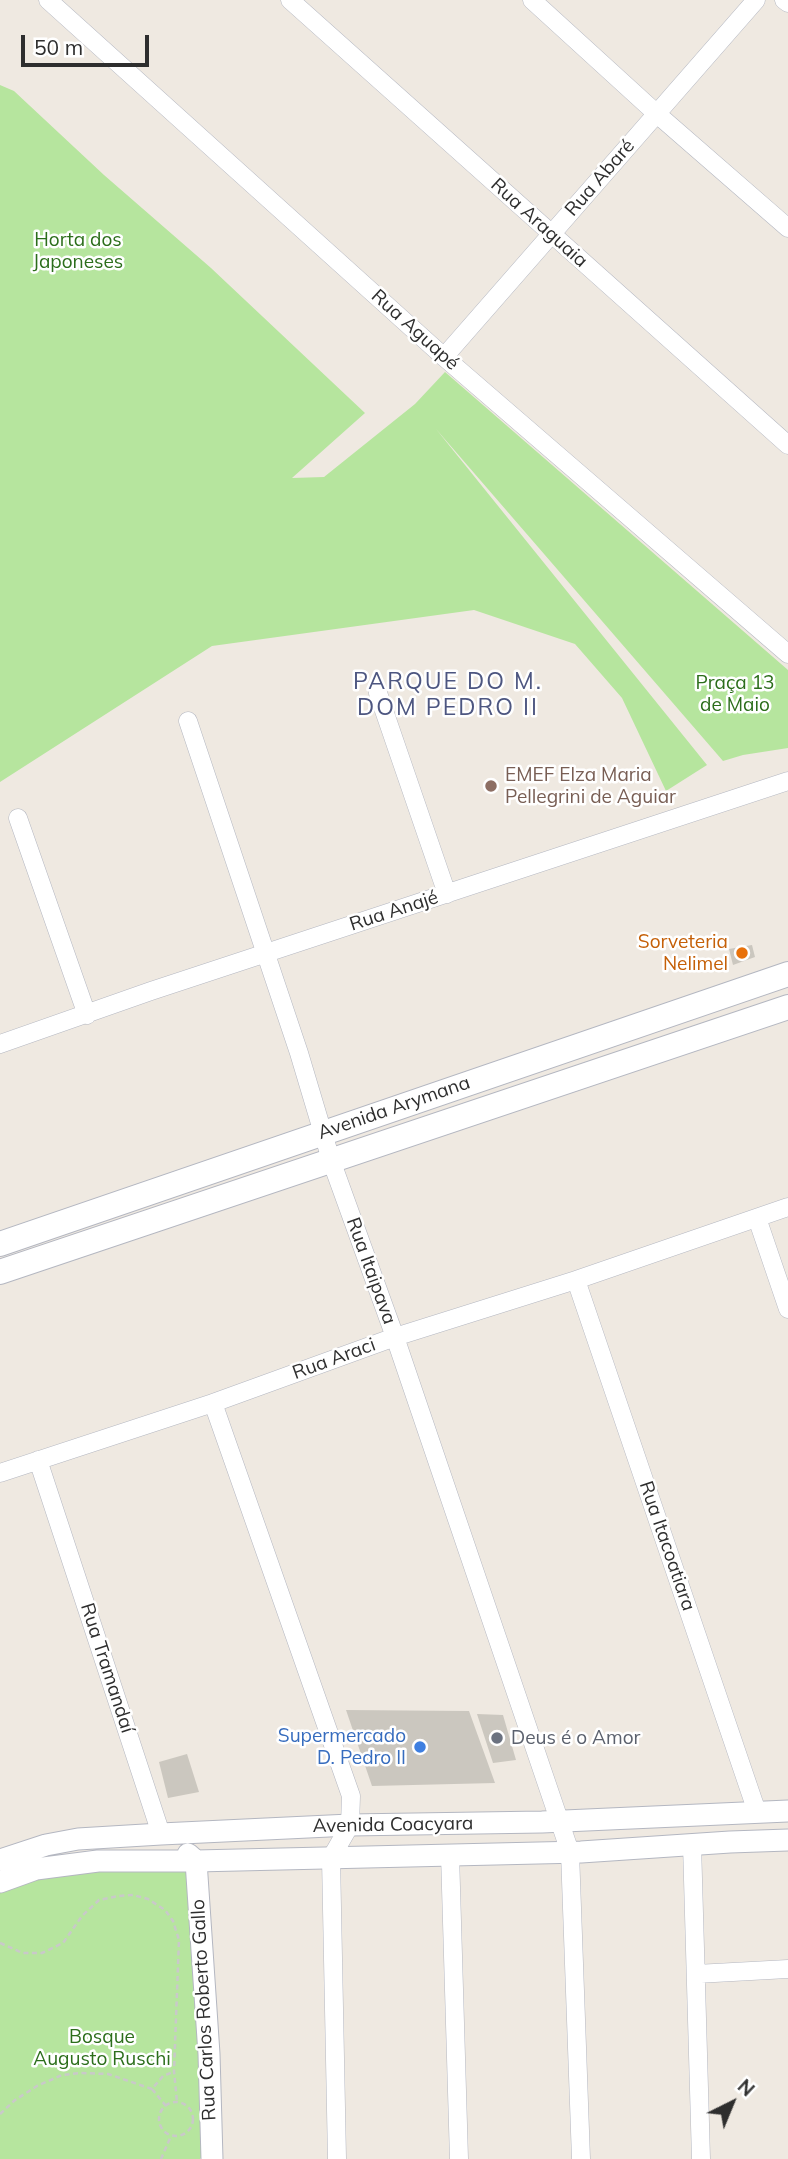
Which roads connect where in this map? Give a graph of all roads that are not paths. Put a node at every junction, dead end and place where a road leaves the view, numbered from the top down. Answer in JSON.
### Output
{"nodes":[{"id":1,"x":48,"y":0,"type":"edge"},
{"id":2,"x":290,"y":0,"type":"edge"},
{"id":3,"x":532,"y":0,"type":"edge"},
{"id":4,"x":756,"y":0,"type":"edge"},
{"id":5,"x":657,"y":114,"type":"junction"},
{"id":6,"x":788,"y":228,"type":"edge"},
{"id":7,"x":551,"y":234,"type":"junction"},
{"id":8,"x":444,"y":356,"type":"junction"},
{"id":9,"x":788,"y":445,"type":"edge"},
{"id":10,"x":788,"y":654,"type":"edge"},
{"id":11,"x":377,"y":693,"type":"dead end"},
{"id":12,"x":188,"y":721,"type":"dead end"},
{"id":13,"x":788,"y":780,"type":"edge"},
{"id":14,"x":18,"y":818,"type":"dead end"},
{"id":15,"x":447,"y":894,"type":"junction"},
{"id":16,"x":265,"y":953,"type":"junction"},
{"id":17,"x":788,"y":974,"type":"edge"},
{"id":18,"x":788,"y":1007,"type":"edge"},
{"id":19,"x":86,"y":1015,"type":"junction"},
{"id":20,"x":0,"y":1045,"type":"edge"},
{"id":21,"x":324,"y":1132,"type":"junction"},
{"id":22,"x":331,"y":1160,"type":"junction"},
{"id":23,"x":788,"y":1207,"type":"edge"},
{"id":24,"x":757,"y":1218,"type":"junction"},
{"id":25,"x":0,"y":1244,"type":"edge"},
{"id":26,"x":0,"y":1272,"type":"edge"},
{"id":27,"x":576,"y":1280,"type":"junction"},
{"id":28,"x":788,"y":1309,"type":"edge"},
{"id":29,"x":395,"y":1337,"type":"junction"},
{"id":30,"x":213,"y":1403,"type":"junction"},
{"id":31,"x":38,"y":1460,"type":"junction"},
{"id":32,"x":0,"y":1473,"type":"edge"},
{"id":33,"x":788,"y":1811,"type":"edge"},
{"id":34,"x":757,"y":1812,"type":"junction"},
{"id":35,"x":559,"y":1820,"type":"junction"},
{"id":36,"x":350,"y":1825,"type":"junction"},
{"id":37,"x":161,"y":1834,"type":"junction"},
{"id":38,"x":788,"y":1840,"type":"edge"},
{"id":39,"x":692,"y":1844,"type":"junction"},
{"id":40,"x":570,"y":1852,"type":"junction"},
{"id":41,"x":450,"y":1854,"type":"junction"},
{"id":42,"x":331,"y":1858,"type":"junction"},
{"id":43,"x":0,"y":1860,"type":"edge"},
{"id":44,"x":197,"y":1861,"type":"junction"},
{"id":45,"x":0,"y":1882,"type":"edge"},
{"id":46,"x":788,"y":1969,"type":"edge"},
{"id":47,"x":696,"y":1974,"type":"junction"},
{"id":48,"x":212,"y":2159,"type":"edge"},
{"id":49,"x":337,"y":2159,"type":"edge"},
{"id":50,"x":459,"y":2159,"type":"edge"},
{"id":51,"x":581,"y":2159,"type":"edge"},
{"id":52,"x":701,"y":2159,"type":"edge"}],
"edges":[{"from":1,"to":8,"type":"street","name":"Rua Aguapé"},
{"from":2,"to":7,"type":"street","name":"Rua Araguaia"},
{"from":3,"to":5,"type":"street"},
{"from":4,"to":5,"type":"street","name":"Rua Abaré"},
{"from":5,"to":6,"type":"street"},
{"from":5,"to":7,"type":"street","name":"Rua Abaré"},
{"from":7,"to":8,"type":"street","name":"Rua Abaré"},
{"from":7,"to":9,"type":"street","name":"Rua Araguaia"},
{"from":8,"to":10,"type":"street","name":"Rua Aguapé"},
{"from":11,"to":15,"type":"street"},
{"from":12,"to":16,"type":"street","name":"Rua Itaipava"},
{"from":13,"to":15,"type":"street","name":"Rua Anajé"},
{"from":14,"to":19,"type":"street"},
{"from":15,"to":16,"type":"street","name":"Rua Anajé"},
{"from":16,"to":19,"type":"street","name":"Rua Anajé"},
{"from":16,"to":21,"type":"street","name":"Rua Itaipava"},
{"from":17,"to":21,"type":"main road","name":"Avenida Arymana"},
{"from":18,"to":22,"type":"main road","name":"Avenida Arymana"},
{"from":19,"to":20,"type":"street","name":"Rua Anajé"},
{"from":21,"to":22,"type":"street","name":"Rua Itaipava"},
{"from":21,"to":25,"type":"main road","name":"Avenida Arymana"},
{"from":22,"to":26,"type":"main road","name":"Avenida Arymana"},
{"from":22,"to":29,"type":"street","name":"Rua Itaipava"},
{"from":23,"to":24,"type":"street","name":"Rua Araci"},
{"from":24,"to":27,"type":"street","name":"Rua Araci"},
{"from":24,"to":28,"type":"street"},
{"from":27,"to":29,"type":"street","name":"Rua Araci"},
{"from":27,"to":34,"type":"street","name":"Rua Itacoatiara"},
{"from":29,"to":30,"type":"street","name":"Rua Araci"},
{"from":29,"to":35,"type":"street","name":"Rua Itaipava"},
{"from":30,"to":31,"type":"street","name":"Rua Araci"},
{"from":30,"to":36,"type":"street"},
{"from":31,"to":32,"type":"street","name":"Rua Araci"},
{"from":31,"to":37,"type":"street","name":"Rua Tramandaí"},
{"from":33,"to":34,"type":"street","name":"Avenida Coacyara"},
{"from":34,"to":35,"type":"street","name":"Avenida Coacyara"},
{"from":35,"to":36,"type":"street","name":"Avenida Coacyara"},
{"from":35,"to":40,"type":"street","name":"Rua Itaipava"},
{"from":36,"to":37,"type":"street","name":"Avenida Coacyara"},
{"from":36,"to":42,"type":"street"},
{"from":37,"to":43,"type":"street","name":"Avenida Coacyara"},
{"from":37,"to":44,"type":"street"},
{"from":38,"to":39,"type":"street","name":"Avenida Coacyara"},
{"from":39,"to":40,"type":"street","name":"Avenida Coacyara"},
{"from":39,"to":47,"type":"street"},
{"from":40,"to":41,"type":"street","name":"Avenida Coacyara"},
{"from":40,"to":51,"type":"street","name":"Rua Itaipava"},
{"from":41,"to":42,"type":"street","name":"Avenida Coacyara"},
{"from":41,"to":50,"type":"street"},
{"from":42,"to":44,"type":"street","name":"Avenida Coacyara"},
{"from":42,"to":49,"type":"street"},
{"from":44,"to":45,"type":"street","name":"Avenida Coacyara"},
{"from":44,"to":48,"type":"street","name":"Rua Carlos Roberto Gallo"},
{"from":46,"to":47,"type":"street"},
{"from":47,"to":52,"type":"street"}]}
